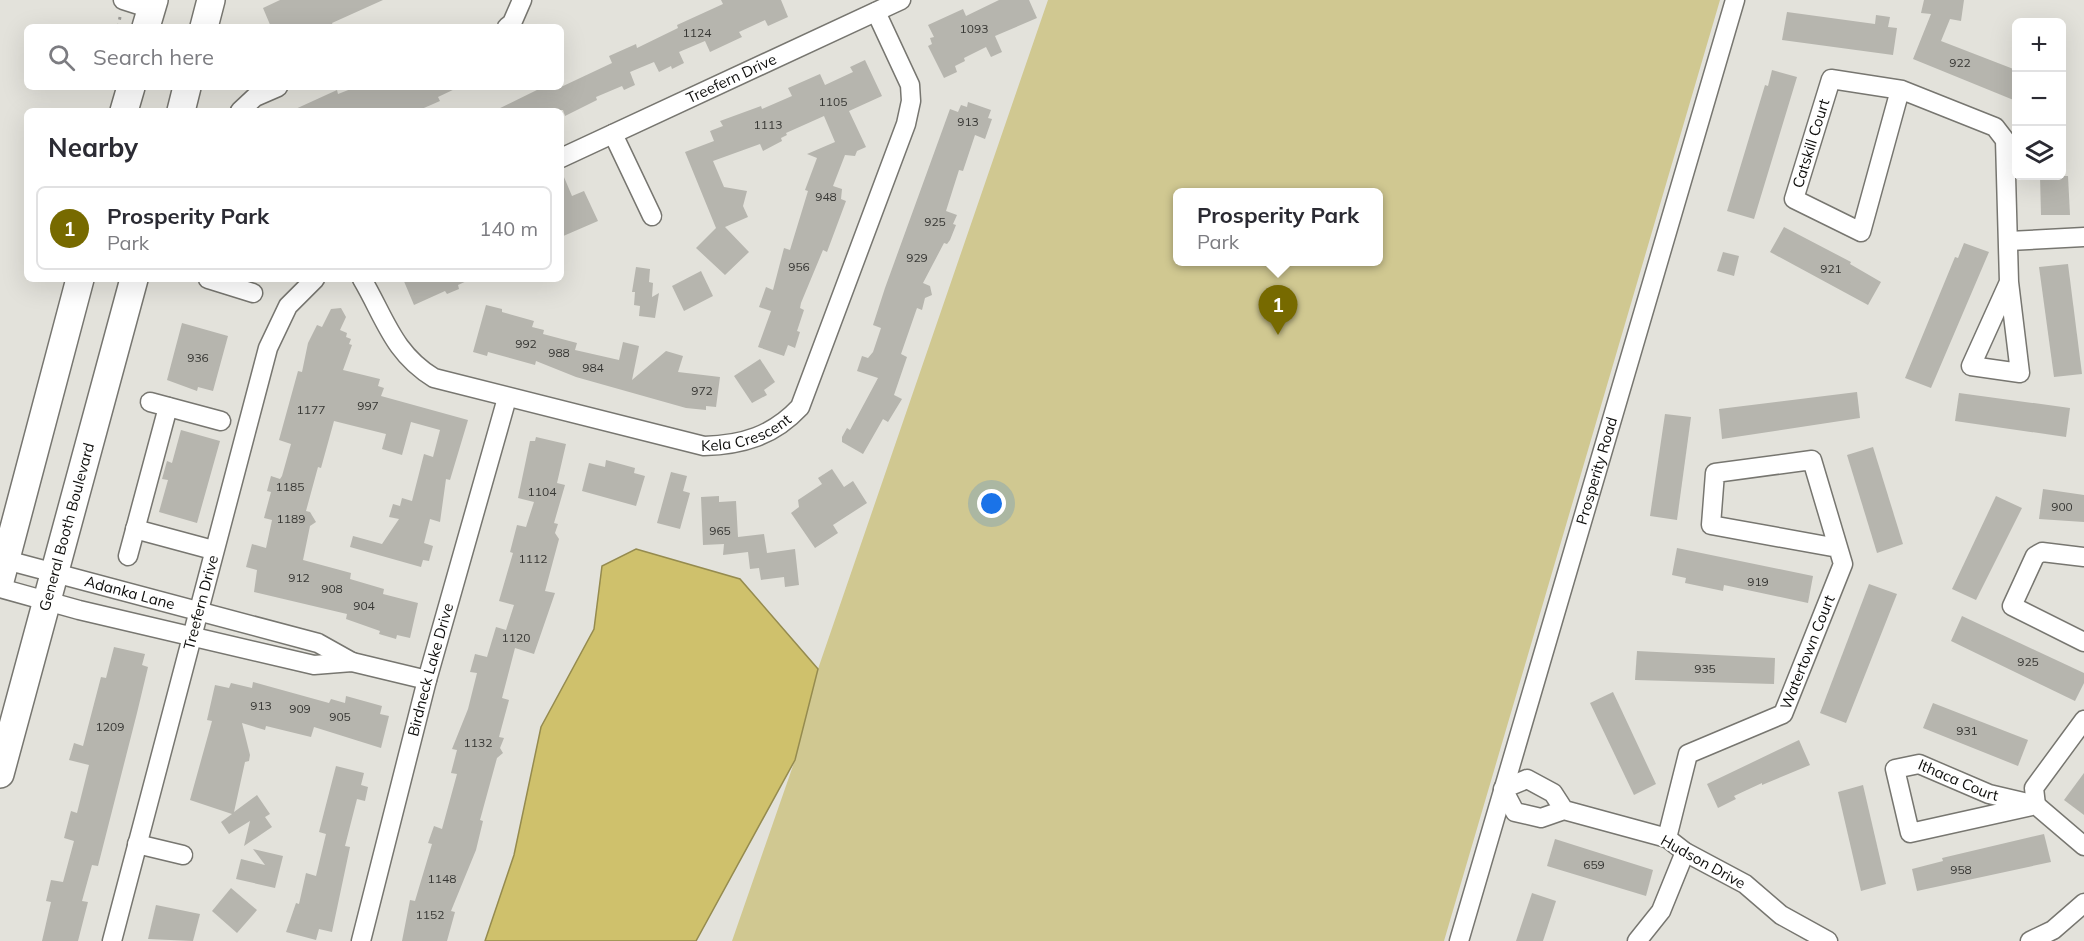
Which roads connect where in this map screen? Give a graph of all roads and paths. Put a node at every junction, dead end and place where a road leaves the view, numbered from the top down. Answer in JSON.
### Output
{"nodes":[{"id":1,"x":123,"y":0,"type":"edge"},
{"id":2,"x":211,"y":0,"type":"edge"},
{"id":3,"x":522,"y":0,"type":"edge"},
{"id":4,"x":901,"y":0,"type":"edge"},
{"id":5,"x":1734,"y":0,"type":"edge"},
{"id":6,"x":150,"y":12,"type":"edge"},
{"id":7,"x":876,"y":12,"type":"junction"},
{"id":8,"x":205,"y":24,"type":"edge"},
{"id":9,"x":511,"y":24,"type":"edge"},
{"id":10,"x":130,"y":90,"type":"edge"},
{"id":11,"x":186,"y":90,"type":"edge"},
{"id":12,"x":271,"y":90,"type":"edge"},
{"id":13,"x":1900,"y":90,"type":"junction"},
{"id":14,"x":125,"y":108,"type":"edge"},
{"id":15,"x":182,"y":108,"type":"edge"},
{"id":16,"x":243,"y":108,"type":"edge"},
{"id":17,"x":613,"y":134,"type":"junction"},
{"id":18,"x":564,"y":157,"type":"edge"},
{"id":19,"x":652,"y":216,"type":"dead end"},
{"id":20,"x":2084,"y":237,"type":"edge"},
{"id":21,"x":2009,"y":241,"type":"junction"},
{"id":22,"x":79,"y":282,"type":"edge"},
{"id":23,"x":133,"y":282,"type":"edge"},
{"id":24,"x":218,"y":282,"type":"edge"},
{"id":25,"x":312,"y":282,"type":"edge"},
{"id":26,"x":364,"y":282,"type":"edge"},
{"id":27,"x":2009,"y":282,"type":"junction"},
{"id":28,"x":253,"y":293,"type":"dead end"},
{"id":29,"x":507,"y":398,"type":"junction"},
{"id":30,"x":221,"y":421,"type":"dead end"},
{"id":31,"x":135,"y":529,"type":"junction"},
{"id":32,"x":1838,"y":548,"type":"junction"},
{"id":33,"x":213,"y":550,"type":"junction"},
{"id":34,"x":128,"y":556,"type":"dead end"},
{"id":35,"x":2084,"y":557,"type":"edge"},
{"id":36,"x":3,"y":570,"type":"edge"},
{"id":37,"x":53,"y":572,"type":"junction"},
{"id":38,"x":0,"y":588,"type":"edge"},
{"id":39,"x":46,"y":601,"type":"junction"},
{"id":40,"x":197,"y":611,"type":"junction"},
{"id":41,"x":191,"y":635,"type":"junction"},
{"id":42,"x":2084,"y":642,"type":"edge"},
{"id":43,"x":352,"y":662,"type":"junction"},
{"id":44,"x":428,"y":680,"type":"junction"},
{"id":45,"x":2084,"y":720,"type":"edge"},
{"id":46,"x":0,"y":774,"type":"edge"},
{"id":47,"x":1503,"y":789,"type":"junction"},
{"id":48,"x":2036,"y":805,"type":"junction"},
{"id":49,"x":1564,"y":810,"type":"junction"},
{"id":50,"x":1667,"y":838,"type":"junction"},
{"id":51,"x":137,"y":844,"type":"junction"},
{"id":52,"x":2084,"y":846,"type":"edge"},
{"id":53,"x":1685,"y":852,"type":"junction"},
{"id":54,"x":183,"y":855,"type":"dead end"},
{"id":55,"x":2084,"y":903,"type":"edge"},
{"id":56,"x":112,"y":941,"type":"edge"},
{"id":57,"x":361,"y":941,"type":"edge"},
{"id":58,"x":1459,"y":941,"type":"edge"},
{"id":59,"x":1637,"y":941,"type":"edge"},
{"id":60,"x":1828,"y":941,"type":"edge"},
{"id":61,"x":2030,"y":941,"type":"edge"}],
"edges":[{"from":1,"to":6,"type":"street"},
{"from":2,"to":8,"type":"highway"},
{"from":3,"to":9,"type":"street"},
{"from":4,"to":7,"type":"street","name":"Treefern Drive"},
{"from":5,"to":47,"type":"street","name":"Prosperity Road"},
{"from":7,"to":17,"type":"street","name":"Treefern Drive"},
{"from":7,"to":29,"type":"street","name":"Kela Crescent"},
{"from":10,"to":14,"type":"highway"},
{"from":11,"to":15,"type":"highway"},
{"from":12,"to":16,"type":"street"},
{"from":13,"to":13,"type":"street","name":"Catskill Court"},
{"from":13,"to":21,"type":"street","name":"Catskill Court"},
{"from":17,"to":18,"type":"street","name":"Treefern Drive"},
{"from":17,"to":19,"type":"street"},
{"from":20,"to":21,"type":"street"},
{"from":21,"to":27,"type":"street","name":"Catskill Court"},
{"from":22,"to":36,"type":"highway"},
{"from":23,"to":37,"type":"highway","name":"General Booth Boulevard"},
{"from":24,"to":28,"type":"street"},
{"from":25,"to":33,"type":"street","name":"Treefern Drive"},
{"from":26,"to":29,"type":"street","name":"Kela Crescent"},
{"from":27,"to":27,"type":"street","name":"Catskill Court"},
{"from":29,"to":44,"type":"street","name":"Birdneck Lake Drive"},
{"from":30,"to":31,"type":"street"},
{"from":31,"to":33,"type":"street"},
{"from":31,"to":34,"type":"street"},
{"from":32,"to":32,"type":"street","name":"Watertown Court"},
{"from":32,"to":50,"type":"street","name":"Watertown Court"},
{"from":33,"to":40,"type":"street","name":"Treefern Drive"},
{"from":35,"to":42,"type":"street"},
{"from":36,"to":37,"type":"street","name":"Adanka Lane"},
{"from":37,"to":39,"type":"highway","name":"General Booth Boulevard"},
{"from":37,"to":40,"type":"street","name":"Adanka Lane"},
{"from":38,"to":39,"type":"street","name":"Adanka Lane"},
{"from":39,"to":41,"type":"street","name":"Adanka Lane"},
{"from":39,"to":46,"type":"highway","name":"General Booth Boulevard"},
{"from":40,"to":41,"type":"street","name":"Treefern Drive"},
{"from":40,"to":43,"type":"street","name":"Adanka Lane"},
{"from":41,"to":43,"type":"street","name":"Adanka Lane"},
{"from":41,"to":51,"type":"street","name":"Treefern Drive"},
{"from":43,"to":44,"type":"street","name":"Adanka Lane"},
{"from":44,"to":57,"type":"street","name":"Birdneck Lake Drive"},
{"from":45,"to":48,"type":"street"},
{"from":47,"to":49,"type":"street"},
{"from":47,"to":49,"type":"street","name":"Hudson Drive"},
{"from":47,"to":58,"type":"street","name":"Prosperity Road"},
{"from":48,"to":48,"type":"street","name":"Ithaca Court"},
{"from":48,"to":52,"type":"street","name":"Ithaca Court"},
{"from":49,"to":50,"type":"street","name":"Hudson Drive"},
{"from":50,"to":53,"type":"street","name":"Hudson Drive"},
{"from":51,"to":54,"type":"street"},
{"from":51,"to":56,"type":"street","name":"Treefern Drive"},
{"from":53,"to":59,"type":"street"},
{"from":53,"to":60,"type":"street","name":"Hudson Drive"},
{"from":55,"to":61,"type":"street"}]}
